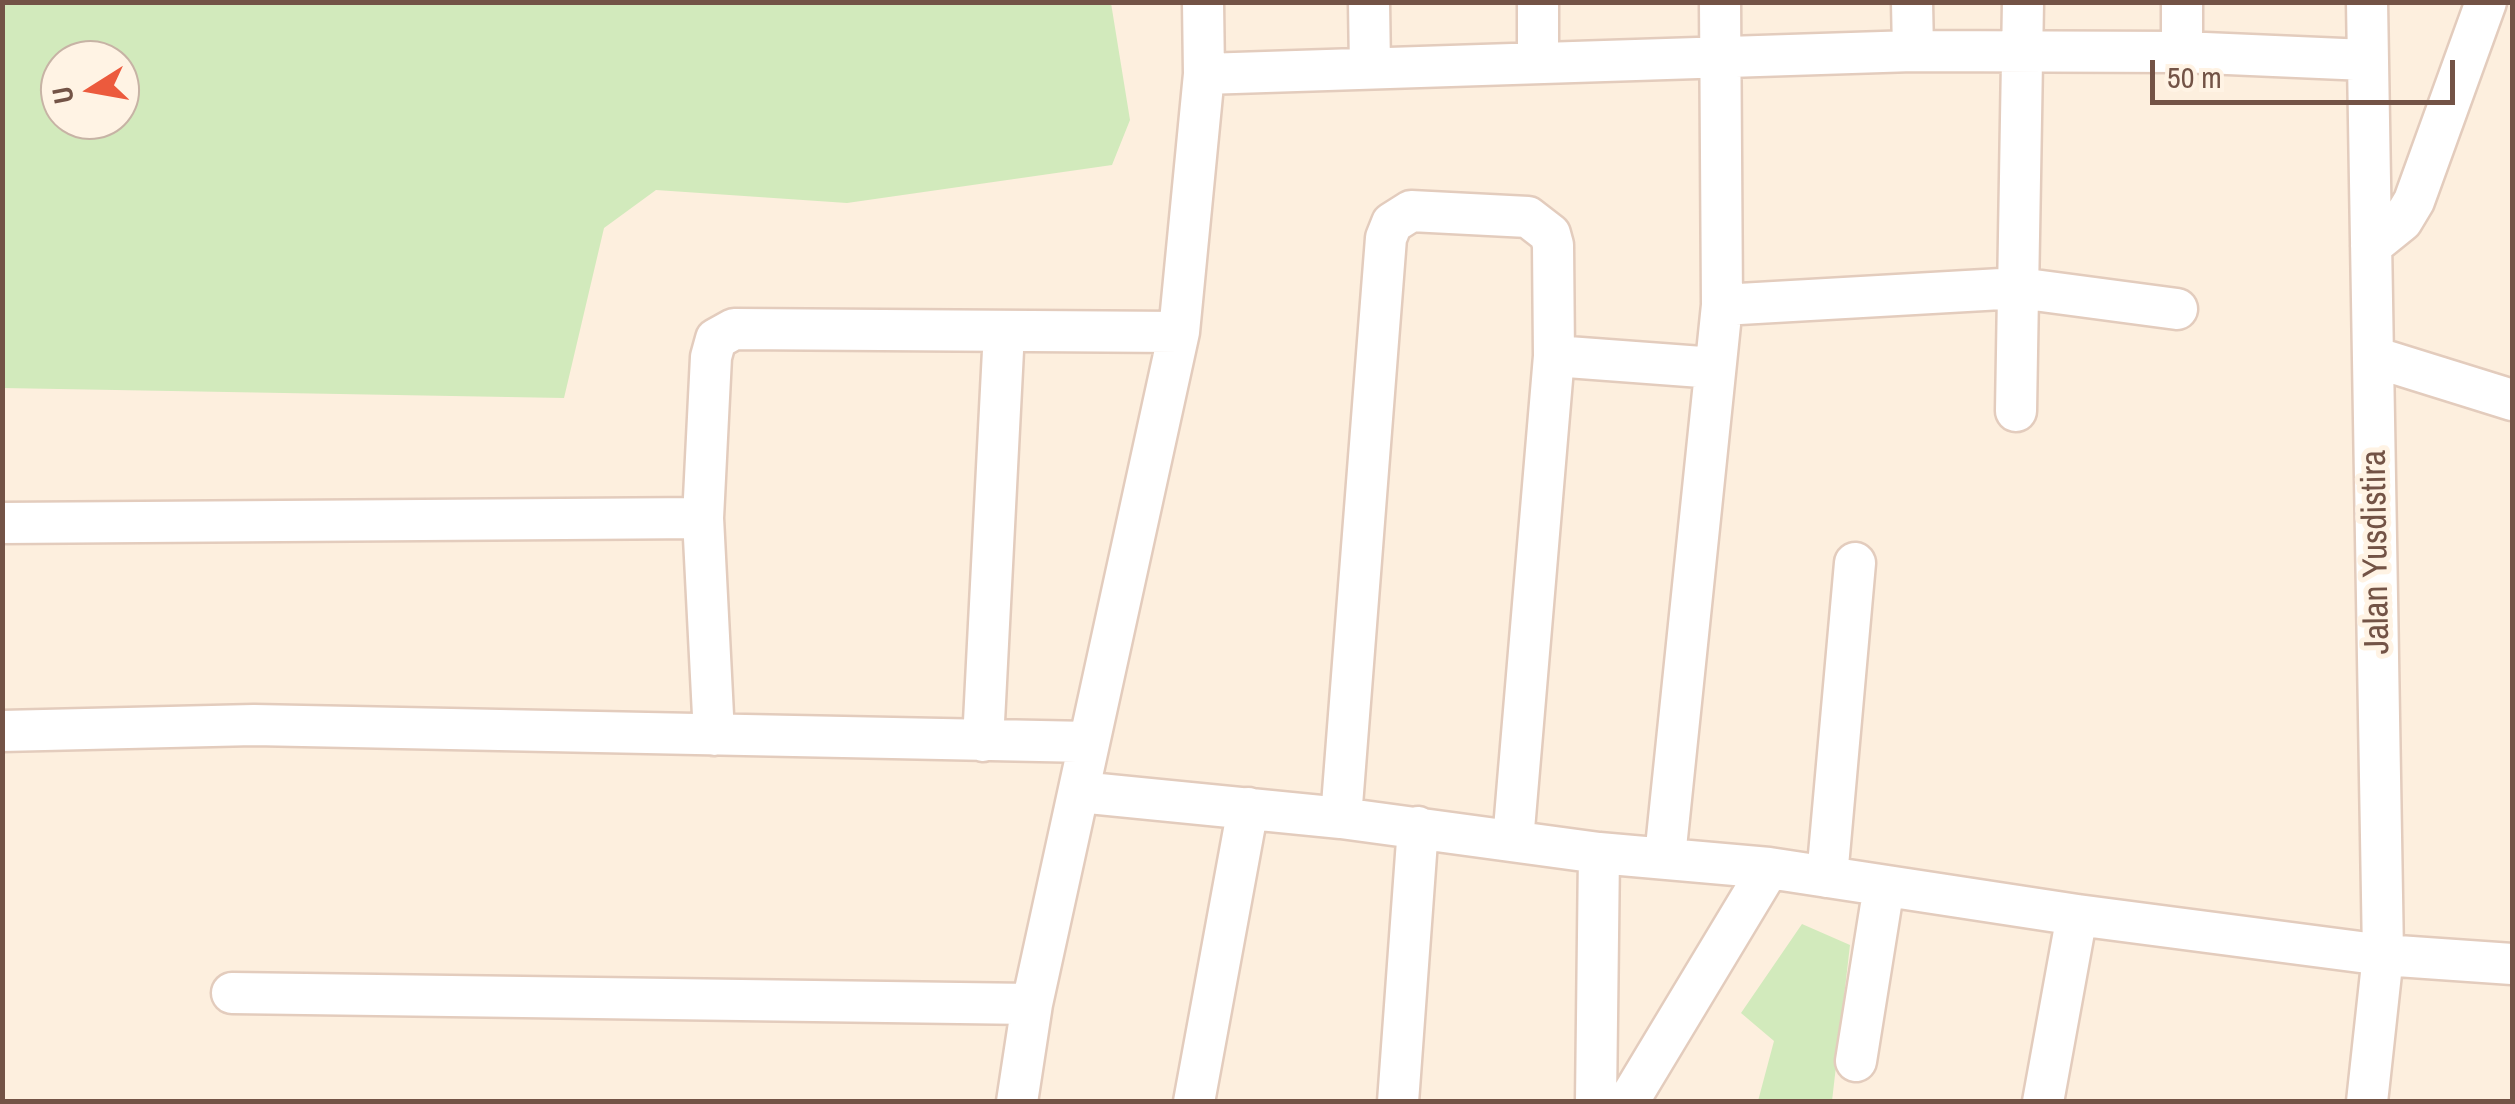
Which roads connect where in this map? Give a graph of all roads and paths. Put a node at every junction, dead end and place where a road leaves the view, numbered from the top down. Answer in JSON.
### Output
{"nodes":[{"id":1,"x":1203,"y":2,"type":"edge"},
{"id":2,"x":1370,"y":2,"type":"edge"},
{"id":3,"x":1538,"y":2,"type":"edge"},
{"id":4,"x":1720,"y":2,"type":"edge"},
{"id":5,"x":1912,"y":2,"type":"edge"},
{"id":6,"x":2023,"y":2,"type":"edge"},
{"id":7,"x":2182,"y":2,"type":"edge"},
{"id":8,"x":2367,"y":2,"type":"edge"},
{"id":9,"x":2486,"y":2,"type":"edge"},
{"id":10,"x":2024,"y":50,"type":"junction"},
{"id":11,"x":1913,"y":51,"type":"junction"},
{"id":12,"x":2182,"y":52,"type":"junction"},
{"id":13,"x":1718,"y":55,"type":"junction"},
{"id":14,"x":2366,"y":60,"type":"junction"},
{"id":15,"x":1538,"y":61,"type":"junction"},
{"id":16,"x":1370,"y":68,"type":"junction"},
{"id":17,"x":1204,"y":74,"type":"junction"},
{"id":18,"x":2371,"y":246,"type":"junction"},
{"id":19,"x":2019,"y":288,"type":"junction"},
{"id":20,"x":1722,"y":305,"type":"junction"},
{"id":21,"x":2177,"y":309,"type":"dead end"},
{"id":22,"x":1004,"y":331,"type":"junction"},
{"id":23,"x":1179,"y":332,"type":"junction"},
{"id":24,"x":1554,"y":356,"type":"junction"},
{"id":25,"x":2374,"y":357,"type":"junction"},
{"id":26,"x":1715,"y":368,"type":"junction"},
{"id":27,"x":2512,"y":400,"type":"edge"},
{"id":28,"x":2016,"y":411,"type":"dead end"},
{"id":29,"x":703,"y":518,"type":"junction"},
{"id":30,"x":2,"y":522,"type":"edge"},
{"id":31,"x":1855,"y":563,"type":"dead end"},
{"id":32,"x":2,"y":731,"type":"edge"},
{"id":33,"x":714,"y":735,"type":"junction"},
{"id":34,"x":983,"y":741,"type":"junction"},
{"id":35,"x":1090,"y":742,"type":"junction"},
{"id":36,"x":1078,"y":792,"type":"junction"},
{"id":37,"x":1248,"y":808,"type":"junction"},
{"id":38,"x":1341,"y":818,"type":"junction"},
{"id":39,"x":1418,"y":827,"type":"junction"},
{"id":40,"x":1512,"y":842,"type":"junction"},
{"id":41,"x":1599,"y":853,"type":"junction"},
{"id":42,"x":1665,"y":857,"type":"junction"},
{"id":43,"x":1769,"y":868,"type":"junction"},
{"id":44,"x":1828,"y":877,"type":"junction"},
{"id":45,"x":1884,"y":886,"type":"junction"},
{"id":46,"x":2077,"y":915,"type":"junction"},
{"id":47,"x":2383,"y":954,"type":"junction"},
{"id":48,"x":2512,"y":964,"type":"edge"},
{"id":49,"x":232,"y":993,"type":"dead end"},
{"id":50,"x":1032,"y":1004,"type":"junction"},
{"id":51,"x":1856,"y":1061,"type":"dead end"},
{"id":52,"x":1596,"y":1101,"type":"edge"},
{"id":53,"x":1017,"y":1102,"type":"edge"},
{"id":54,"x":1194,"y":1102,"type":"edge"},
{"id":55,"x":1398,"y":1102,"type":"edge"},
{"id":56,"x":1628,"y":1102,"type":"edge"},
{"id":57,"x":2043,"y":1102,"type":"edge"},
{"id":58,"x":2367,"y":1102,"type":"edge"}],
"edges":[{"from":1,"to":17,"type":"street"},
{"from":2,"to":16,"type":"street"},
{"from":3,"to":15,"type":"street"},
{"from":4,"to":13,"type":"street"},
{"from":5,"to":11,"type":"street"},
{"from":6,"to":10,"type":"street"},
{"from":7,"to":12,"type":"street"},
{"from":8,"to":14,"type":"street","name":"Jalan Yusdistira"},
{"from":9,"to":18,"type":"street"},
{"from":10,"to":11,"type":"street"},
{"from":10,"to":12,"type":"street"},
{"from":10,"to":19,"type":"street"},
{"from":11,"to":13,"type":"street"},
{"from":12,"to":14,"type":"street"},
{"from":13,"to":15,"type":"street"},
{"from":13,"to":20,"type":"street"},
{"from":14,"to":18,"type":"street","name":"Jalan Yusdistira"},
{"from":15,"to":16,"type":"street"},
{"from":16,"to":17,"type":"street"},
{"from":17,"to":23,"type":"street"},
{"from":18,"to":25,"type":"street","name":"Jalan Yusdistira"},
{"from":19,"to":20,"type":"street"},
{"from":19,"to":21,"type":"street"},
{"from":19,"to":28,"type":"street"},
{"from":20,"to":26,"type":"street"},
{"from":22,"to":23,"type":"street"},
{"from":22,"to":29,"type":"street"},
{"from":22,"to":34,"type":"street"},
{"from":23,"to":35,"type":"street"},
{"from":24,"to":26,"type":"street"},
{"from":24,"to":38,"type":"street"},
{"from":24,"to":40,"type":"street"},
{"from":25,"to":27,"type":"street"},
{"from":25,"to":47,"type":"street","name":"Jalan Yusdistira"},
{"from":26,"to":42,"type":"street"},
{"from":29,"to":30,"type":"street"},
{"from":29,"to":33,"type":"street"},
{"from":31,"to":44,"type":"street"},
{"from":32,"to":33,"type":"street"},
{"from":33,"to":34,"type":"street"},
{"from":34,"to":35,"type":"street"},
{"from":35,"to":36,"type":"street"},
{"from":36,"to":37,"type":"street"},
{"from":36,"to":50,"type":"street"},
{"from":37,"to":38,"type":"street"},
{"from":37,"to":54,"type":"street"},
{"from":38,"to":39,"type":"street"},
{"from":39,"to":40,"type":"street"},
{"from":39,"to":55,"type":"street"},
{"from":40,"to":41,"type":"street"},
{"from":41,"to":42,"type":"street"},
{"from":41,"to":52,"type":"street"},
{"from":42,"to":43,"type":"street"},
{"from":43,"to":44,"type":"street"},
{"from":43,"to":56,"type":"street"},
{"from":44,"to":45,"type":"street"},
{"from":45,"to":46,"type":"street"},
{"from":45,"to":51,"type":"street"},
{"from":46,"to":47,"type":"street"},
{"from":46,"to":57,"type":"street"},
{"from":47,"to":48,"type":"street"},
{"from":47,"to":58,"type":"street","name":"Jalan Yusdistira"},
{"from":49,"to":50,"type":"street"},
{"from":50,"to":53,"type":"street"}]}
